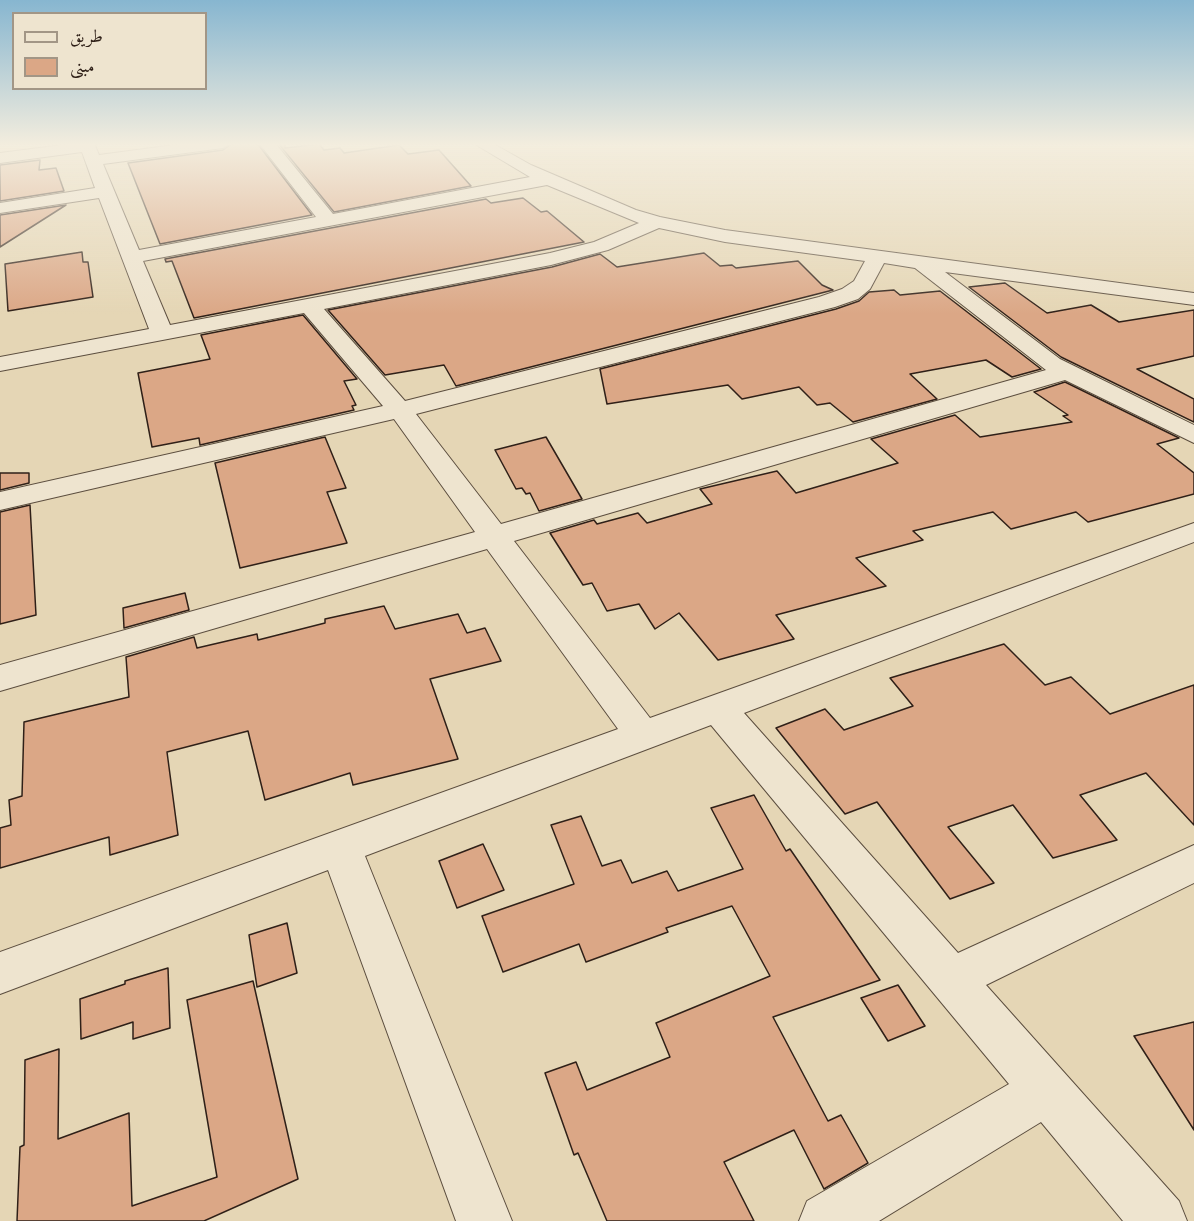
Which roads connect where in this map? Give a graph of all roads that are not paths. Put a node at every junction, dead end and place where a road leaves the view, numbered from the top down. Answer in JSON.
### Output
{"nodes":[{"id":1,"x":53,"y":200,"type":"edge"},
{"id":2,"x":108,"y":200,"type":"edge"},
{"id":3,"x":312,"y":200,"type":"edge"},
{"id":4,"x":442,"y":200,"type":"edge"},
{"id":5,"x":597,"y":200,"type":"edge"},
{"id":6,"x":0,"y":208,"type":"edge"},
{"id":7,"x":330,"y":222,"type":"junction"},
{"id":8,"x":657,"y":222,"type":"junction"},
{"id":9,"x":133,"y":257,"type":"junction"},
{"id":10,"x":878,"y":258,"type":"junction"},
{"id":11,"x":921,"y":264,"type":"junction"},
{"id":12,"x":1194,"y":299,"type":"edge"},
{"id":13,"x":310,"y":306,"type":"junction"},
{"id":14,"x":162,"y":333,"type":"junction"},
{"id":15,"x":0,"y":364,"type":"edge"},
{"id":16,"x":1066,"y":372,"type":"junction"},
{"id":17,"x":400,"y":410,"type":"junction"},
{"id":18,"x":1194,"y":435,"type":"edge"},
{"id":19,"x":0,"y":501,"type":"edge"},
{"id":20,"x":1194,"y":532,"type":"edge"},
{"id":21,"x":494,"y":535,"type":"junction"},
{"id":22,"x":0,"y":678,"type":"edge"},
{"id":23,"x":718,"y":708,"type":"junction"},
{"id":24,"x":643,"y":736,"type":"junction"},
{"id":25,"x":340,"y":847,"type":"junction"},
{"id":26,"x":1194,"y":863,"type":"edge"},
{"id":27,"x":0,"y":973,"type":"edge"},
{"id":28,"x":951,"y":979,"type":"junction"},
{"id":29,"x":1046,"y":1090,"type":"junction"},
{"id":30,"x":476,"y":1218,"type":"edge"},
{"id":31,"x":827,"y":1221,"type":"edge"},
{"id":32,"x":1159,"y":1221,"type":"edge"}],
"edges":[{"from":1,"to":6,"type":"street"},
{"from":2,"to":9,"type":"street"},
{"from":3,"to":7,"type":"street"},
{"from":4,"to":7,"type":"street"},
{"from":5,"to":8,"type":"street"},
{"from":7,"to":9,"type":"street"},
{"from":8,"to":10,"type":"street"},
{"from":8,"to":13,"type":"street"},
{"from":9,"to":14,"type":"street"},
{"from":10,"to":11,"type":"street"},
{"from":10,"to":17,"type":"street"},
{"from":11,"to":12,"type":"street"},
{"from":11,"to":16,"type":"street"},
{"from":13,"to":14,"type":"street"},
{"from":13,"to":17,"type":"street"},
{"from":14,"to":15,"type":"street"},
{"from":16,"to":18,"type":"street"},
{"from":16,"to":21,"type":"street"},
{"from":17,"to":19,"type":"street"},
{"from":17,"to":21,"type":"street"},
{"from":20,"to":23,"type":"street"},
{"from":21,"to":22,"type":"street"},
{"from":21,"to":24,"type":"street"},
{"from":23,"to":24,"type":"street"},
{"from":23,"to":28,"type":"street"},
{"from":24,"to":25,"type":"street"},
{"from":25,"to":27,"type":"street"},
{"from":25,"to":30,"type":"street"},
{"from":26,"to":28,"type":"street"},
{"from":28,"to":29,"type":"street"},
{"from":29,"to":31,"type":"street"},
{"from":29,"to":32,"type":"street"}]}
